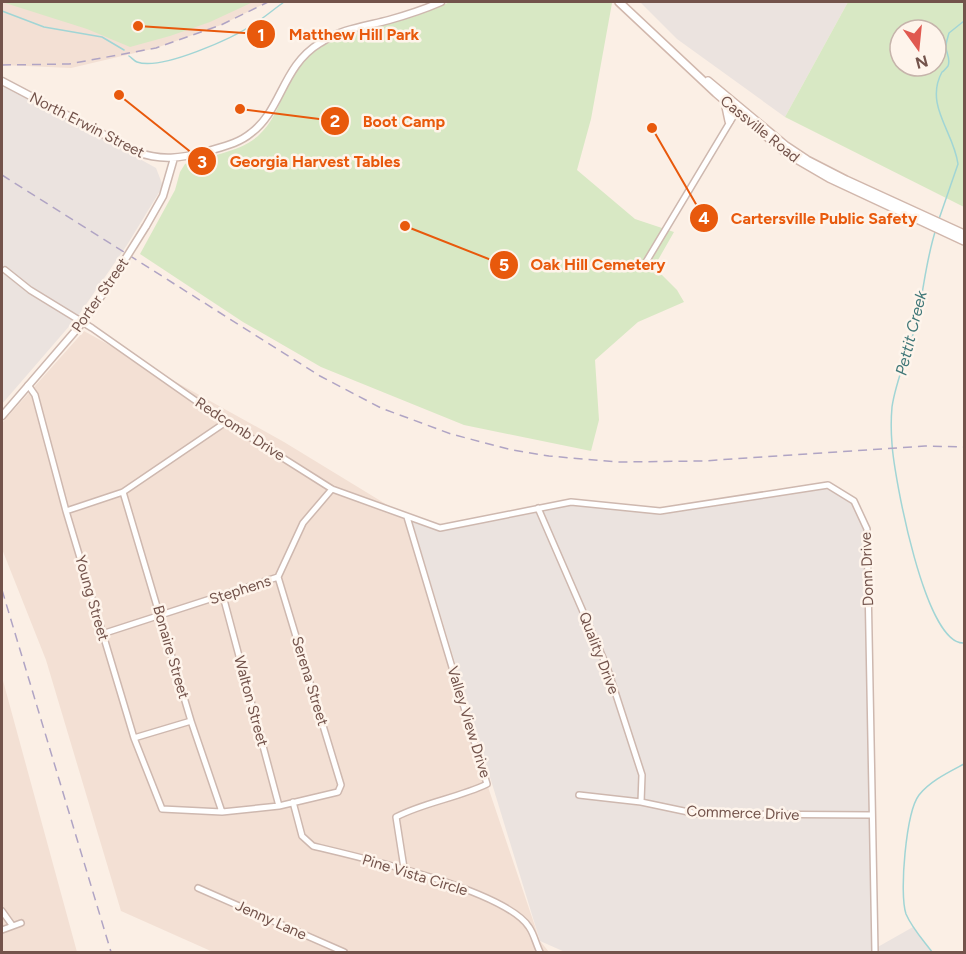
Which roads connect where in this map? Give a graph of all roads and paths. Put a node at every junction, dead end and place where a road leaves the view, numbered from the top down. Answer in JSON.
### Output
{"nodes":[{"id":1,"x":441,"y":2,"type":"edge"},
{"id":2,"x":621,"y":2,"type":"edge"},
{"id":3,"x":692,"y":69,"type":"junction"},
{"id":4,"x":2,"y":81,"type":"edge"},
{"id":5,"x":725,"y":102,"type":"junction"},
{"id":6,"x":738,"y":109,"type":"junction"},
{"id":7,"x":729,"y":122,"type":"junction"},
{"id":8,"x":174,"y":158,"type":"junction"},
{"id":9,"x":918,"y":216,"type":"junction"},
{"id":10,"x":964,"y":234,"type":"edge"},
{"id":11,"x":964,"y":241,"type":"edge"},
{"id":12,"x":643,"y":267,"type":"dead end"},
{"id":13,"x":5,"y":270,"type":"dead end"},
{"id":14,"x":83,"y":322,"type":"junction"},
{"id":15,"x":28,"y":385,"type":"junction"},
{"id":16,"x":2,"y":416,"type":"edge"},
{"id":17,"x":226,"y":422,"type":"junction"},
{"id":18,"x":332,"y":489,"type":"junction"},
{"id":19,"x":123,"y":492,"type":"junction"},
{"id":20,"x":538,"y":508,"type":"junction"},
{"id":21,"x":66,"y":511,"type":"junction"},
{"id":22,"x":407,"y":517,"type":"junction"},
{"id":23,"x":278,"y":577,"type":"junction"},
{"id":24,"x":223,"y":596,"type":"junction"},
{"id":25,"x":160,"y":615,"type":"junction"},
{"id":26,"x":102,"y":634,"type":"junction"},
{"id":27,"x":190,"y":721,"type":"junction"},
{"id":28,"x":134,"y":738,"type":"junction"},
{"id":29,"x":579,"y":795,"type":"dead end"},
{"id":30,"x":293,"y":802,"type":"junction"},
{"id":31,"x":641,"y":802,"type":"junction"},
{"id":32,"x":279,"y":806,"type":"junction"},
{"id":33,"x":222,"y":812,"type":"junction"},
{"id":34,"x":872,"y":815,"type":"junction"},
{"id":35,"x":404,"y":868,"type":"junction"},
{"id":36,"x":198,"y":888,"type":"dead end"},
{"id":37,"x":2,"y":911,"type":"edge"},
{"id":38,"x":21,"y":923,"type":"dead end"},
{"id":39,"x":12,"y":925,"type":"junction"},
{"id":40,"x":2,"y":930,"type":"edge"},
{"id":41,"x":344,"y":952,"type":"edge"},
{"id":42,"x":540,"y":952,"type":"edge"},
{"id":43,"x":875,"y":952,"type":"edge"}],
"edges":[{"from":1,"to":8,"type":"street","name":"North Erwin Street"},
{"from":2,"to":3,"type":"main road","name":"Cassville Road"},
{"from":3,"to":5,"type":"main road","name":"Cassville Road"},
{"from":3,"to":6,"type":"main road","name":"Cassville Road"},
{"from":4,"to":8,"type":"street","name":"North Erwin Street"},
{"from":5,"to":6,"type":"main road","name":"Cassville Road"},
{"from":5,"to":7,"type":"main road"},
{"from":6,"to":7,"type":"street"},
{"from":6,"to":9,"type":"main road","name":"Cassville Road"},
{"from":7,"to":12,"type":"street"},
{"from":8,"to":14,"type":"street","name":"Porter Street","bridge":true},
{"from":9,"to":10,"type":"main road","name":"Cassville Road"},
{"from":9,"to":11,"type":"main road","name":"Cassville Road"},
{"from":13,"to":14,"type":"street","name":"Redcomb Drive"},
{"from":14,"to":15,"type":"street","name":"Porter Street"},
{"from":14,"to":17,"type":"street","name":"Redcomb Drive"},
{"from":15,"to":16,"type":"street","name":"Porter Street"},
{"from":15,"to":21,"type":"street","name":"Young Street"},
{"from":17,"to":18,"type":"street","name":"Redcomb Drive"},
{"from":17,"to":19,"type":"street"},
{"from":18,"to":22,"type":"street","name":"Redcomb Drive"},
{"from":18,"to":23,"type":"street","name":"Stephens"},
{"from":19,"to":21,"type":"street"},
{"from":19,"to":25,"type":"street","name":"Bonaire Street"},
{"from":20,"to":22,"type":"street","name":"Donn Drive"},
{"from":20,"to":31,"type":"street","name":"Quality Drive"},
{"from":20,"to":34,"type":"street","name":"Donn Drive"},
{"from":21,"to":26,"type":"street","name":"Young Street"},
{"from":22,"to":35,"type":"street","name":"Valley View Drive"},
{"from":23,"to":24,"type":"street","name":"Stephens"},
{"from":23,"to":30,"type":"street","name":"Serena Street"},
{"from":24,"to":25,"type":"street","name":"Stephens"},
{"from":24,"to":32,"type":"street","name":"Walton Street"},
{"from":25,"to":26,"type":"street","name":"Stephens"},
{"from":25,"to":27,"type":"street","name":"Bonaire Street"},
{"from":26,"to":28,"type":"street","name":"Young Street"},
{"from":27,"to":28,"type":"street"},
{"from":27,"to":33,"type":"street","name":"Bonaire Street"},
{"from":28,"to":33,"type":"street","name":"Young Street"},
{"from":29,"to":31,"type":"street","name":"Commerce Drive"},
{"from":30,"to":32,"type":"street"},
{"from":30,"to":35,"type":"street","name":"Pine Vista Circle"},
{"from":31,"to":34,"type":"street","name":"Commerce Drive"},
{"from":32,"to":33,"type":"street"},
{"from":34,"to":43,"type":"street","name":"Donn Drive"},
{"from":35,"to":42,"type":"street","name":"Pine Vista Circle"},
{"from":36,"to":41,"type":"street","name":"Jenny Lane"},
{"from":37,"to":39,"type":"street"},
{"from":38,"to":39,"type":"street"},
{"from":39,"to":40,"type":"street"}]}
